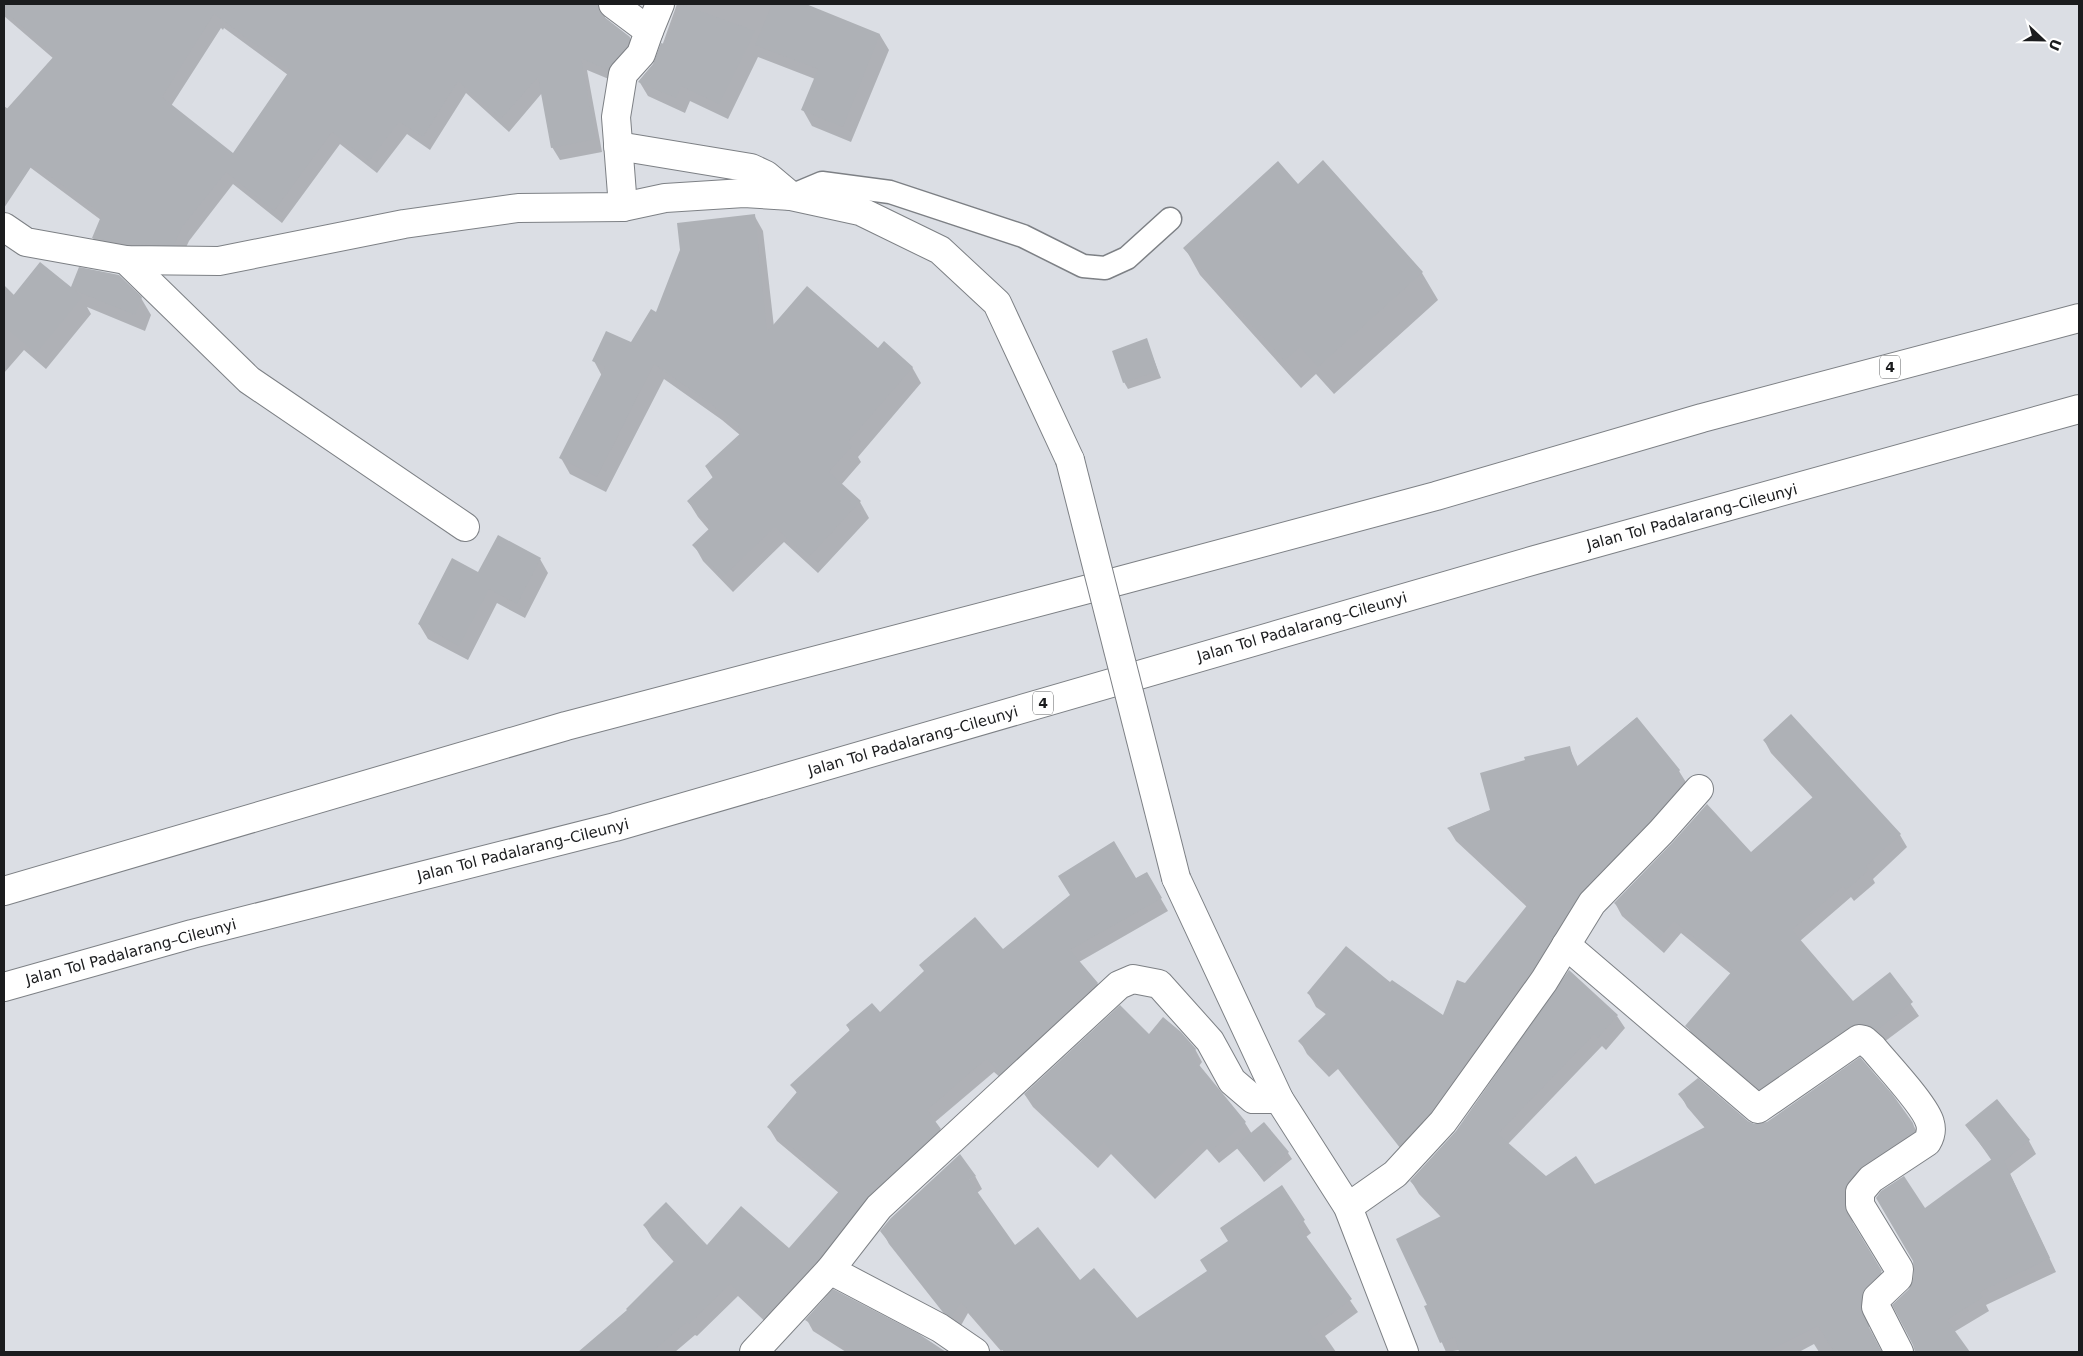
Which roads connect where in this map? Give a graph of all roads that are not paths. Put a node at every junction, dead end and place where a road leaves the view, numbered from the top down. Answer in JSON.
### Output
{"nodes":[{"id":1,"x":614,"y":4,"type":"edge"},
{"id":2,"x":660,"y":4,"type":"edge"},
{"id":3,"x":649,"y":31,"type":"junction"},
{"id":4,"x":618,"y":146,"type":"junction"},
{"id":5,"x":791,"y":196,"type":"junction"},
{"id":6,"x":623,"y":207,"type":"junction"},
{"id":7,"x":1170,"y":219,"type":"dead end"},
{"id":8,"x":4,"y":227,"type":"edge"},
{"id":9,"x":126,"y":260,"type":"junction"},
{"id":10,"x":2079,"y":318,"type":"edge"},
{"id":11,"x":2079,"y":409,"type":"edge"},
{"id":12,"x":464,"y":527,"type":"dead end"},
{"id":13,"x":1699,"y":789,"type":"dead end"},
{"id":14,"x":4,"y":891,"type":"edge"},
{"id":15,"x":1566,"y":945,"type":"junction"},
{"id":16,"x":4,"y":987,"type":"edge"},
{"id":17,"x":1279,"y":1099,"type":"junction"},
{"id":18,"x":1348,"y":1207,"type":"junction"},
{"id":19,"x":830,"y":1270,"type":"junction"},
{"id":20,"x":754,"y":1352,"type":"edge"},
{"id":21,"x":975,"y":1352,"type":"edge"},
{"id":22,"x":1404,"y":1352,"type":"edge"},
{"id":23,"x":1899,"y":1352,"type":"edge"}],
"edges":[{"from":1,"to":3,"type":"main road"},
{"from":2,"to":3,"type":"main road"},
{"from":3,"to":4,"type":"main road"},
{"from":4,"to":5,"type":"main road"},
{"from":4,"to":6,"type":"main road"},
{"from":5,"to":6,"type":"main road"},
{"from":5,"to":7,"type":"lane"},
{"from":5,"to":17,"type":"main road","bridge":true},
{"from":6,"to":9,"type":"main road"},
{"from":8,"to":9,"type":"main road"},
{"from":9,"to":12,"type":"main road"},
{"from":10,"to":14,"type":"main road","number":"4"},
{"from":11,"to":16,"type":"main road","name":"Jalan Tol Padalarang–Cileunyi","number":"4"},
{"from":13,"to":15,"type":"main road"},
{"from":15,"to":18,"type":"main road"},
{"from":15,"to":23,"type":"main road"},
{"from":17,"to":18,"type":"main road"},
{"from":17,"to":19,"type":"main road"},
{"from":18,"to":22,"type":"main road"},
{"from":19,"to":20,"type":"main road"},
{"from":19,"to":21,"type":"main road"}]}
